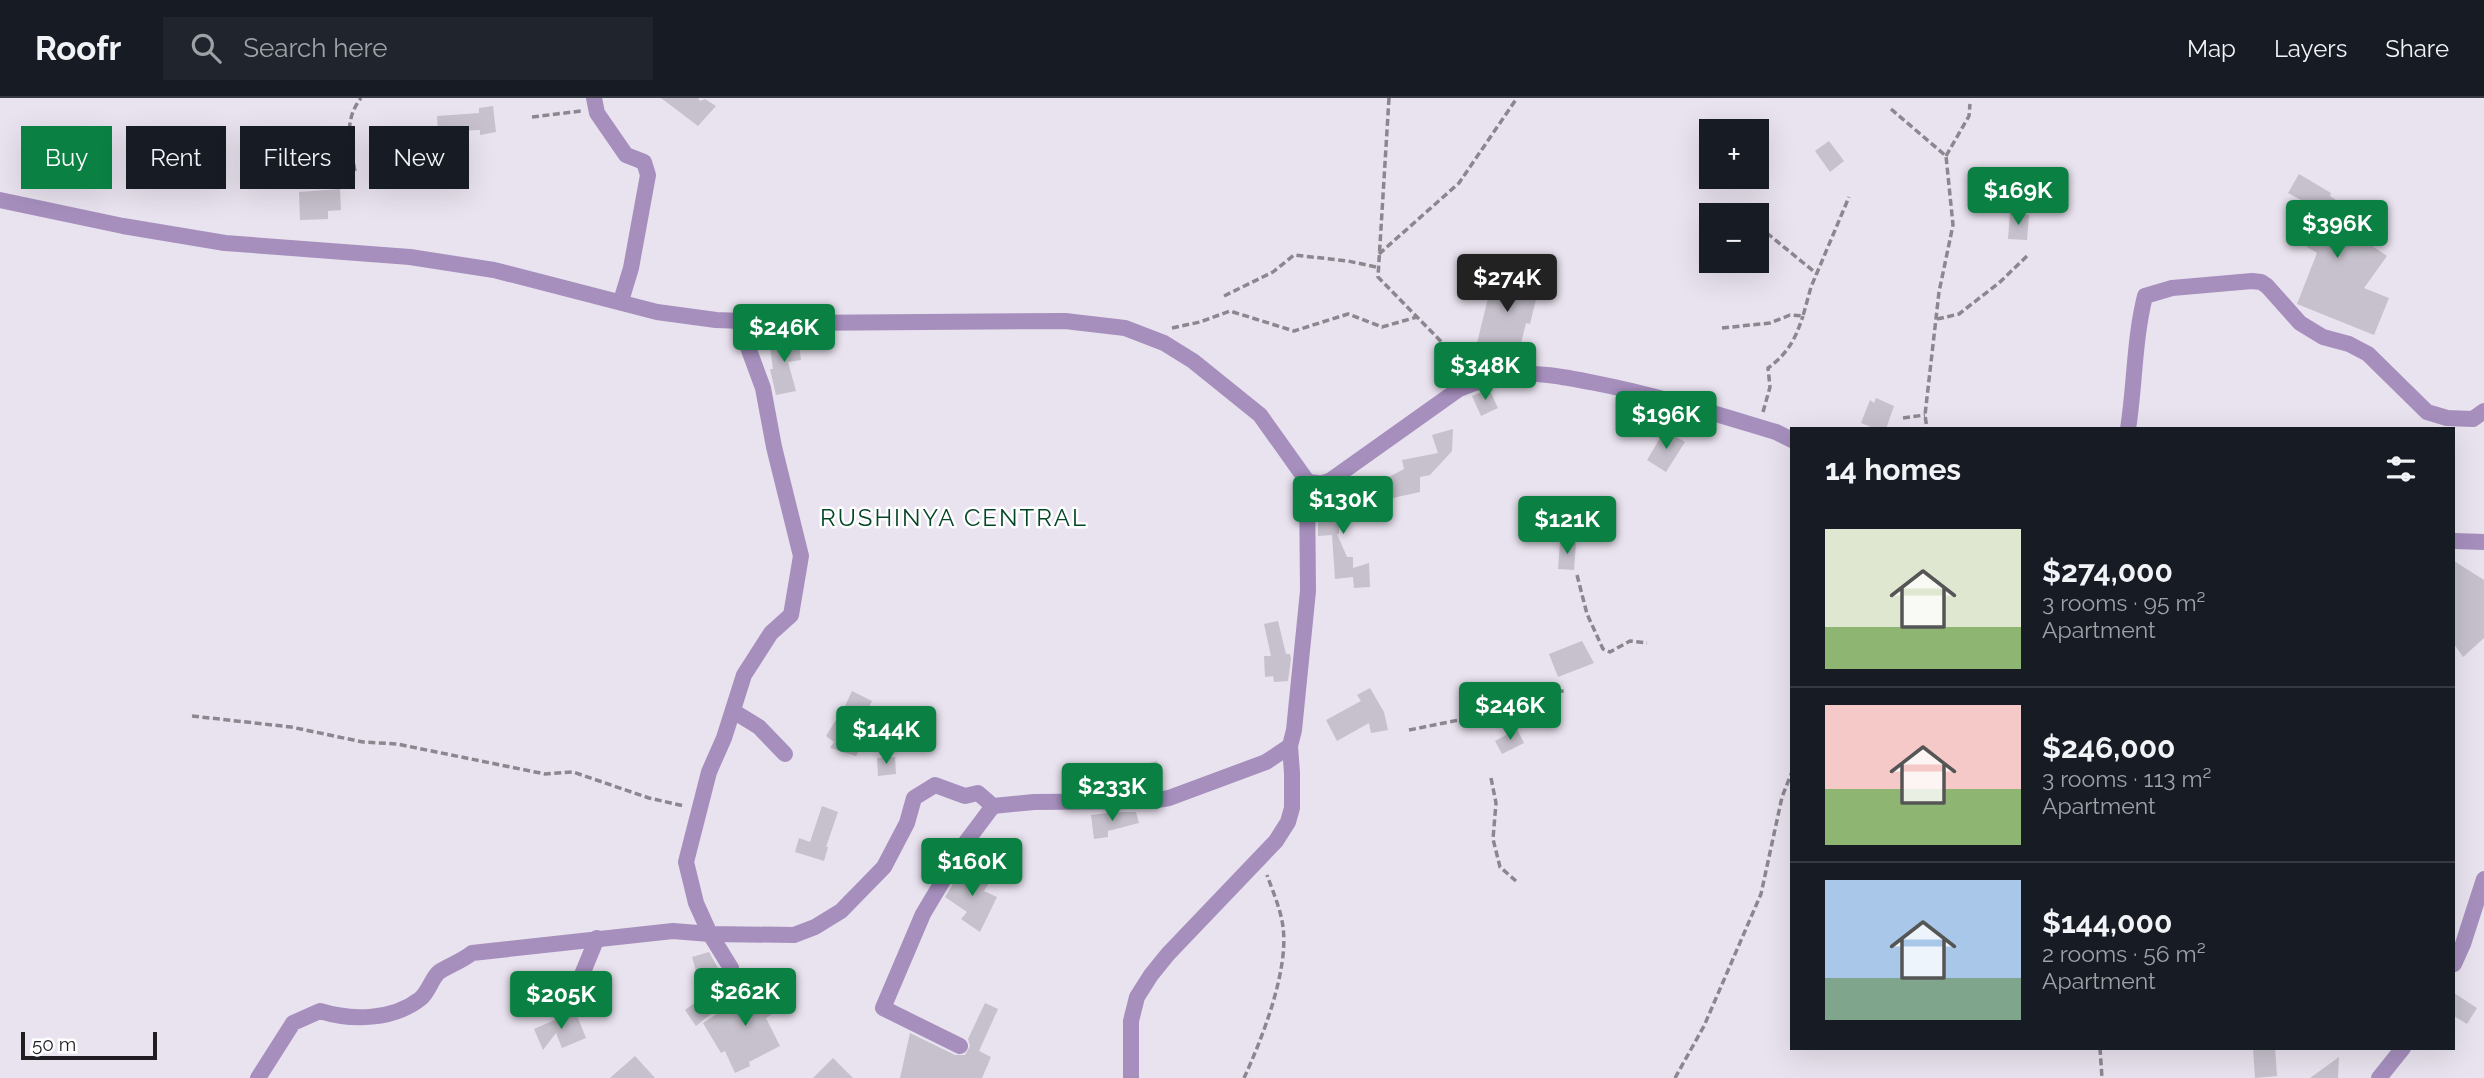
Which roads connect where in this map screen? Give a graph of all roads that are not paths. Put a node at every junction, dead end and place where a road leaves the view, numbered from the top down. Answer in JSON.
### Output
{"nodes":[{"id":1,"x":596,"y":106,"type":"edge"},
{"id":2,"x":0,"y":200,"type":"edge"},
{"id":3,"x":621,"y":301,"type":"junction"},
{"id":4,"x":739,"y":323,"type":"junction"},
{"id":5,"x":2484,"y":411,"type":"edge"},
{"id":6,"x":2128,"y":427,"type":"edge"},
{"id":7,"x":1790,"y":439,"type":"edge"},
{"id":8,"x":1307,"y":481,"type":"junction"},
{"id":9,"x":2455,"y":541,"type":"edge"},
{"id":10,"x":2484,"y":542,"type":"edge"},
{"id":11,"x":733,"y":711,"type":"junction"},
{"id":12,"x":1290,"y":746,"type":"junction"},
{"id":13,"x":785,"y":754,"type":"dead end"},
{"id":14,"x":993,"y":806,"type":"junction"},
{"id":15,"x":2484,"y":879,"type":"edge"},
{"id":16,"x":710,"y":934,"type":"junction"},
{"id":17,"x":597,"y":938,"type":"junction"},
{"id":18,"x":2455,"y":962,"type":"edge"},
{"id":19,"x":731,"y":968,"type":"dead end"},
{"id":20,"x":580,"y":997,"type":"dead end"},
{"id":21,"x":960,"y":1046,"type":"dead end"},
{"id":22,"x":2401,"y":1050,"type":"edge"},
{"id":23,"x":258,"y":1078,"type":"edge"},
{"id":24,"x":1131,"y":1078,"type":"edge"},
{"id":25,"x":2379,"y":1078,"type":"edge"}],
"edges":[{"from":1,"to":3,"type":"street"},
{"from":2,"to":3,"type":"street"},
{"from":3,"to":4,"type":"street"},
{"from":4,"to":8,"type":"street"},
{"from":4,"to":11,"type":"street"},
{"from":5,"to":6,"type":"street"},
{"from":7,"to":8,"type":"street"},
{"from":8,"to":12,"type":"street"},
{"from":9,"to":10,"type":"street"},
{"from":11,"to":13,"type":"street"},
{"from":11,"to":16,"type":"street"},
{"from":12,"to":14,"type":"street"},
{"from":12,"to":24,"type":"street"},
{"from":14,"to":16,"type":"street"},
{"from":14,"to":21,"type":"street"},
{"from":15,"to":18,"type":"street"},
{"from":16,"to":17,"type":"street"},
{"from":16,"to":19,"type":"street"},
{"from":17,"to":20,"type":"street"},
{"from":17,"to":23,"type":"street"},
{"from":22,"to":25,"type":"street"}]}
